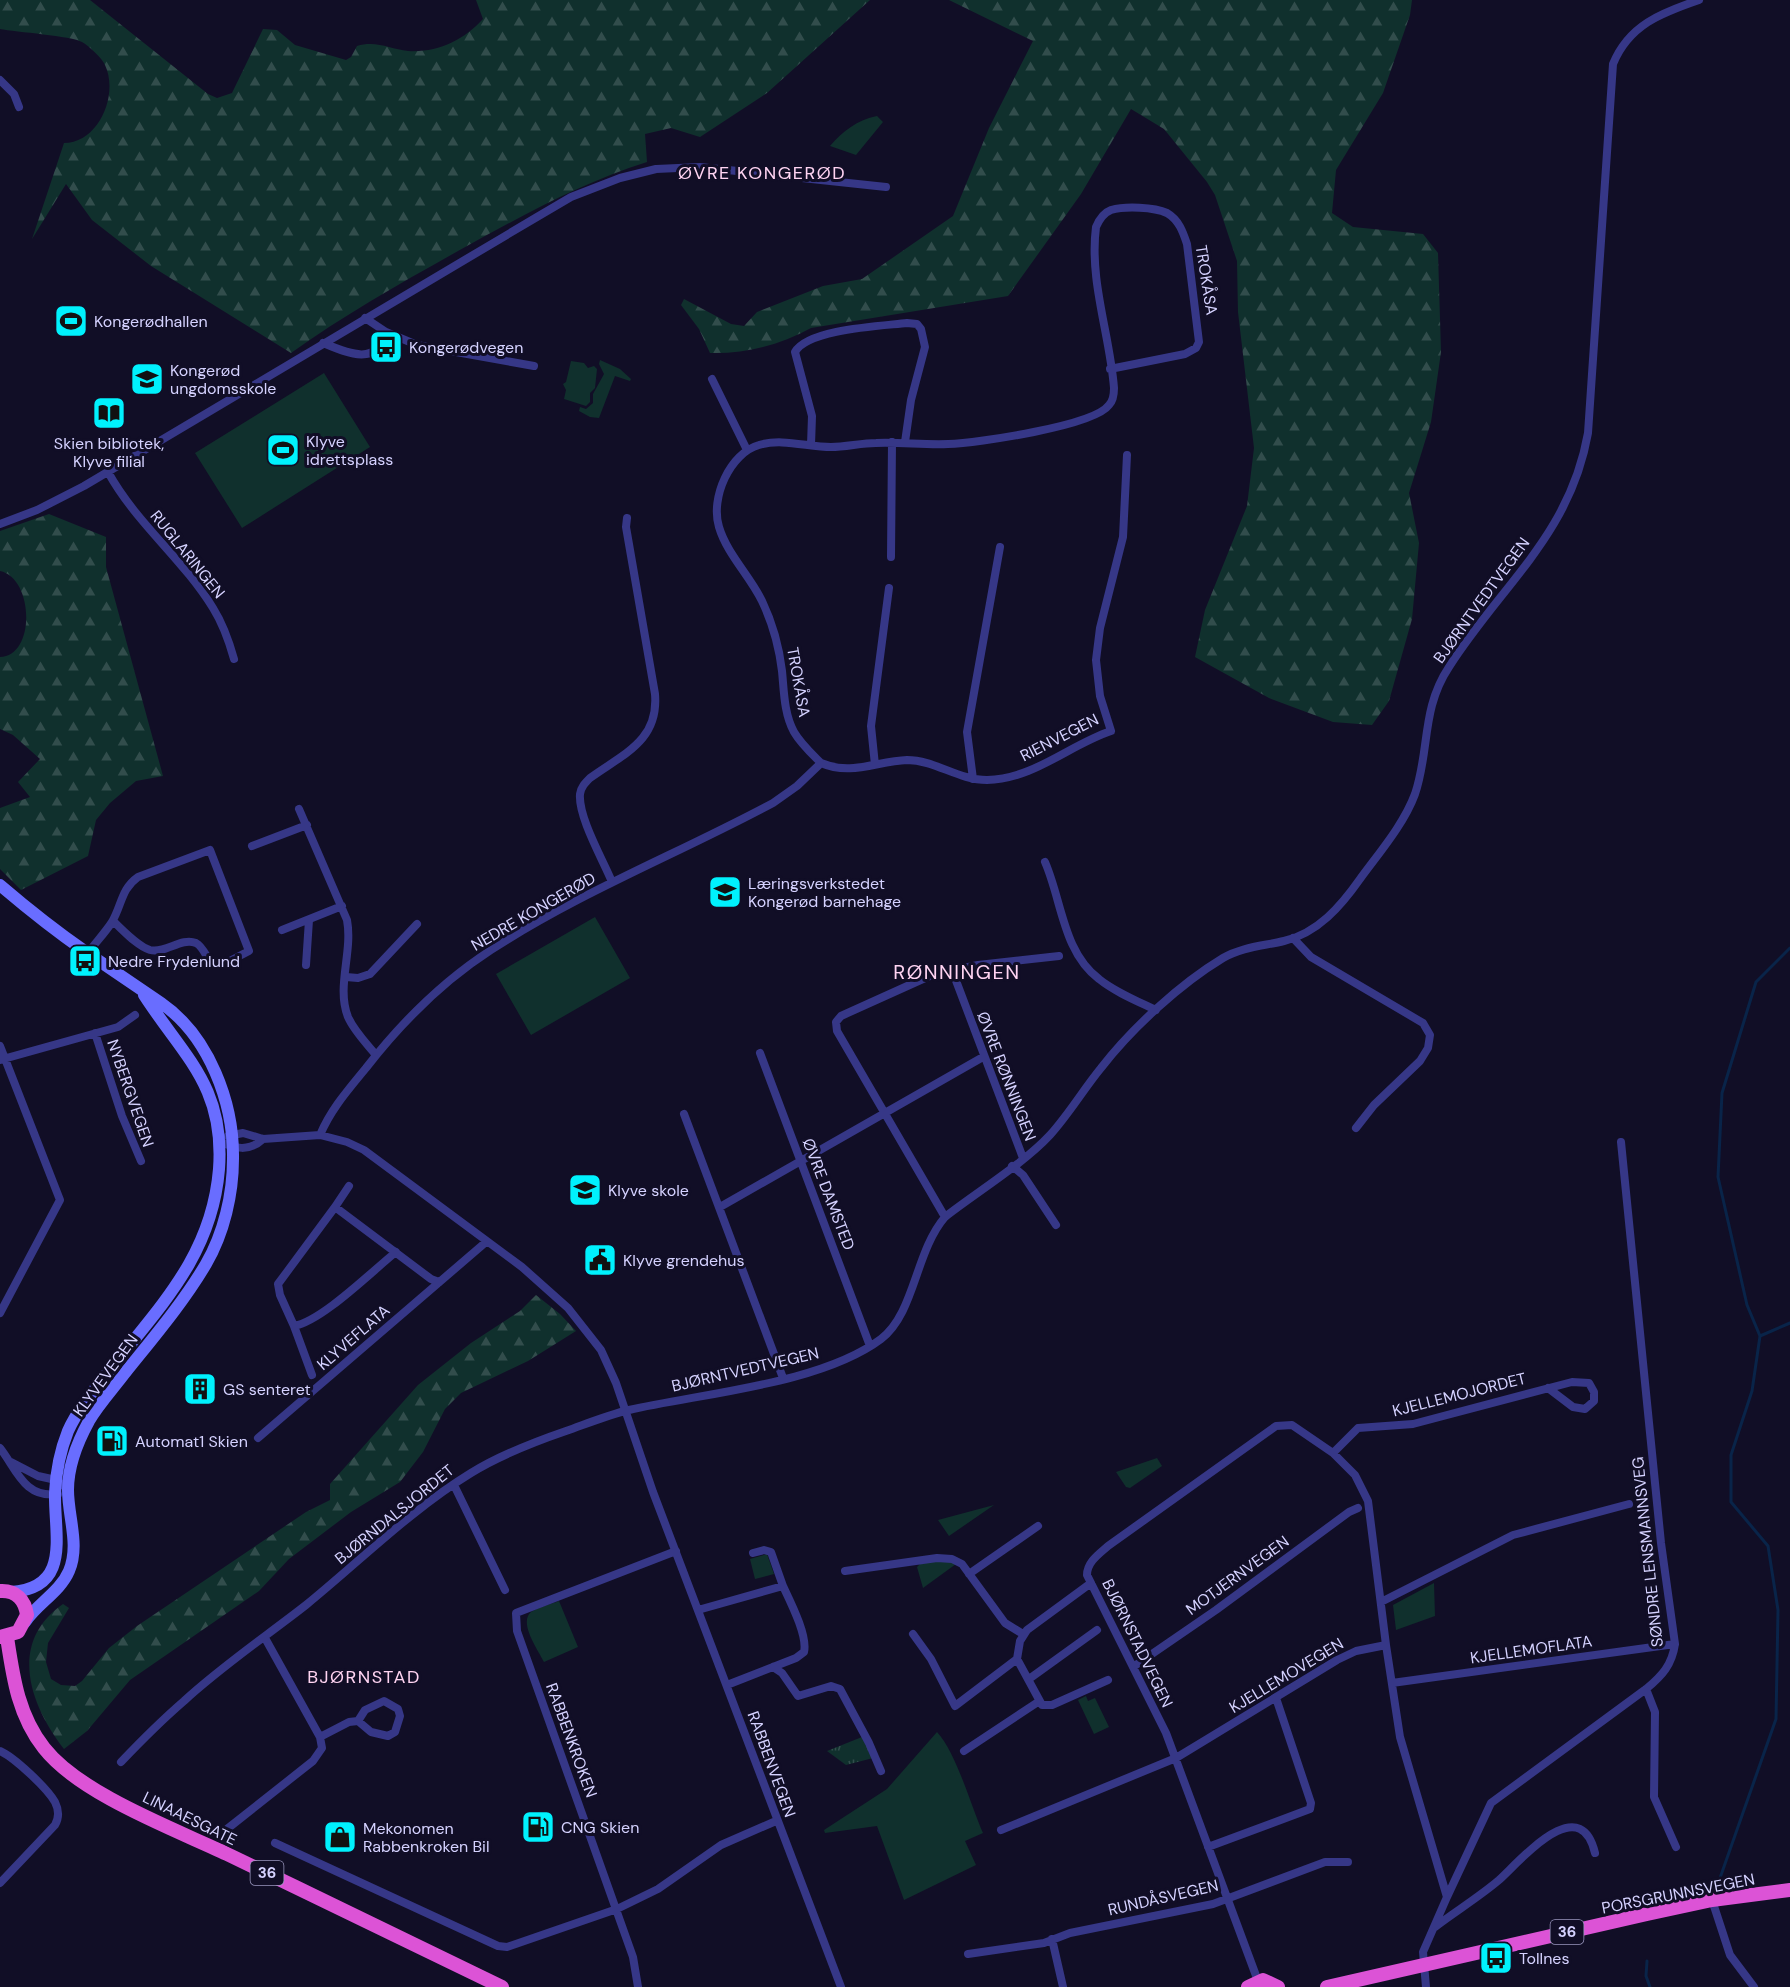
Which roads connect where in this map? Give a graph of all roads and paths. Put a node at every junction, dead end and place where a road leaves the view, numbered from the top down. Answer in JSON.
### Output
{"nodes":[{"id":1,"x":1699,"y":0,"type":"edge"},
{"id":2,"x":0,"y":80,"type":"edge"},
{"id":3,"x":19,"y":107,"type":"dead end"},
{"id":4,"x":886,"y":188,"type":"dead end"},
{"id":5,"x":365,"y":318,"type":"junction"},
{"id":6,"x":386,"y":332,"type":"junction"},
{"id":7,"x":323,"y":344,"type":"junction"},
{"id":8,"x":534,"y":366,"type":"dead end"},
{"id":9,"x":1110,"y":369,"type":"junction"},
{"id":10,"x":712,"y":379,"type":"dead end"},
{"id":11,"x":892,"y":442,"type":"junction"},
{"id":12,"x":905,"y":442,"type":"junction"},
{"id":13,"x":811,"y":445,"type":"junction"},
{"id":14,"x":747,"y":450,"type":"junction"},
{"id":15,"x":1127,"y":455,"type":"dead end"},
{"id":16,"x":108,"y":472,"type":"junction"},
{"id":17,"x":627,"y":518,"type":"dead end"},
{"id":18,"x":0,"y":524,"type":"edge"},
{"id":19,"x":1000,"y":547,"type":"dead end"},
{"id":20,"x":891,"y":556,"type":"dead end"},
{"id":21,"x":889,"y":588,"type":"dead end"},
{"id":22,"x":234,"y":659,"type":"dead end"},
{"id":23,"x":821,"y":763,"type":"junction"},
{"id":24,"x":876,"y":765,"type":"junction"},
{"id":25,"x":973,"y":779,"type":"junction"},
{"id":26,"x":299,"y":809,"type":"dead end"},
{"id":27,"x":306,"y":825,"type":"junction"},
{"id":28,"x":252,"y":846,"type":"dead end"},
{"id":29,"x":1045,"y":862,"type":"dead end"},
{"id":30,"x":612,"y":882,"type":"junction"},
{"id":31,"x":0,"y":885,"type":"edge"},
{"id":32,"x":342,"y":906,"type":"junction"},
{"id":33,"x":309,"y":920,"type":"junction"},
{"id":34,"x":113,"y":921,"type":"junction"},
{"id":35,"x":417,"y":924,"type":"dead end"},
{"id":36,"x":282,"y":930,"type":"dead end"},
{"id":37,"x":1293,"y":939,"type":"junction"},
{"id":38,"x":88,"y":953,"type":"junction"},
{"id":39,"x":1059,"y":956,"type":"dead end"},
{"id":40,"x":306,"y":965,"type":"dead end"},
{"id":41,"x":952,"y":970,"type":"junction"},
{"id":42,"x":346,"y":977,"type":"junction"},
{"id":43,"x":144,"y":994,"type":"junction"},
{"id":44,"x":1156,"y":1010,"type":"junction"},
{"id":45,"x":135,"y":1015,"type":"dead end"},
{"id":46,"x":95,"y":1033,"type":"junction"},
{"id":47,"x":0,"y":1046,"type":"edge"},
{"id":48,"x":760,"y":1053,"type":"dead end"},
{"id":49,"x":376,"y":1055,"type":"junction"},
{"id":50,"x":984,"y":1057,"type":"junction"},
{"id":51,"x":3,"y":1059,"type":"edge"},
{"id":52,"x":885,"y":1113,"type":"junction"},
{"id":53,"x":684,"y":1114,"type":"dead end"},
{"id":54,"x":1356,"y":1128,"type":"dead end"},
{"id":55,"x":232,"y":1134,"type":"junction"},
{"id":56,"x":320,"y":1135,"type":"junction"},
{"id":57,"x":263,"y":1138,"type":"junction"},
{"id":58,"x":219,"y":1141,"type":"junction"},
{"id":59,"x":1621,"y":1142,"type":"dead end"},
{"id":60,"x":233,"y":1148,"type":"junction"},
{"id":61,"x":1023,"y":1158,"type":"junction"},
{"id":62,"x":141,"y":1161,"type":"dead end"},
{"id":63,"x":801,"y":1161,"type":"junction"},
{"id":64,"x":1012,"y":1166,"type":"junction"},
{"id":65,"x":348,"y":1186,"type":"dead end"},
{"id":66,"x":335,"y":1207,"type":"junction"},
{"id":67,"x":720,"y":1207,"type":"junction"},
{"id":68,"x":945,"y":1217,"type":"junction"},
{"id":69,"x":1056,"y":1225,"type":"dead end"},
{"id":70,"x":486,"y":1242,"type":"junction"},
{"id":71,"x":396,"y":1252,"type":"junction"},
{"id":72,"x":439,"y":1282,"type":"junction"},
{"id":73,"x":0,"y":1313,"type":"edge"},
{"id":74,"x":294,"y":1326,"type":"junction"},
{"id":75,"x":870,"y":1346,"type":"junction"},
{"id":76,"x":312,"y":1375,"type":"dead end"},
{"id":77,"x":783,"y":1378,"type":"junction"},
{"id":78,"x":1548,"y":1388,"type":"junction"},
{"id":79,"x":624,"y":1411,"type":"junction"},
{"id":80,"x":258,"y":1438,"type":"dead end"},
{"id":81,"x":0,"y":1448,"type":"edge"},
{"id":82,"x":1333,"y":1453,"type":"junction"},
{"id":83,"x":11,"y":1462,"type":"junction"},
{"id":84,"x":56,"y":1480,"type":"junction"},
{"id":85,"x":454,"y":1485,"type":"junction"},
{"id":86,"x":68,"y":1489,"type":"junction"},
{"id":87,"x":55,"y":1495,"type":"junction"},
{"id":88,"x":1629,"y":1504,"type":"dead end"},
{"id":89,"x":1358,"y":1508,"type":"dead end"},
{"id":90,"x":1038,"y":1526,"type":"dead end"},
{"id":91,"x":676,"y":1551,"type":"junction"},
{"id":92,"x":753,"y":1553,"type":"dead end"},
{"id":93,"x":845,"y":1570,"type":"dead end"},
{"id":94,"x":969,"y":1574,"type":"junction"},
{"id":95,"x":1091,"y":1583,"type":"junction"},
{"id":96,"x":783,"y":1586,"type":"junction"},
{"id":97,"x":505,"y":1590,"type":"dead end"},
{"id":98,"x":6,"y":1591,"type":"edge"},
{"id":99,"x":1381,"y":1602,"type":"junction"},
{"id":100,"x":698,"y":1610,"type":"junction"},
{"id":101,"x":25,"y":1622,"type":"junction"},
{"id":102,"x":1097,"y":1630,"type":"dead end"},
{"id":103,"x":913,"y":1634,"type":"dead end"},
{"id":104,"x":1023,"y":1634,"type":"junction"},
{"id":105,"x":4,"y":1637,"type":"edge"},
{"id":106,"x":265,"y":1638,"type":"junction"},
{"id":107,"x":1675,"y":1644,"type":"junction"},
{"id":108,"x":1386,"y":1645,"type":"junction"},
{"id":109,"x":1017,"y":1659,"type":"junction"},
{"id":110,"x":773,"y":1667,"type":"junction"},
{"id":111,"x":1133,"y":1667,"type":"junction"},
{"id":112,"x":1029,"y":1679,"type":"junction"},
{"id":113,"x":1108,"y":1680,"type":"dead end"},
{"id":114,"x":1392,"y":1683,"type":"junction"},
{"id":115,"x":727,"y":1684,"type":"junction"},
{"id":116,"x":1646,"y":1689,"type":"junction"},
{"id":117,"x":1276,"y":1698,"type":"junction"},
{"id":118,"x":1038,"y":1702,"type":"junction"},
{"id":119,"x":358,"y":1721,"type":"junction"},
{"id":120,"x":320,"y":1737,"type":"junction"},
{"id":121,"x":0,"y":1750,"type":"edge"},
{"id":122,"x":964,"y":1751,"type":"dead end"},
{"id":123,"x":1176,"y":1758,"type":"junction"},
{"id":124,"x":121,"y":1762,"type":"dead end"},
{"id":125,"x":881,"y":1771,"type":"dead end"},
{"id":126,"x":776,"y":1821,"type":"junction"},
{"id":127,"x":227,"y":1829,"type":"dead end"},
{"id":128,"x":1001,"y":1830,"type":"dead end"},
{"id":129,"x":275,"y":1843,"type":"dead end"},
{"id":130,"x":1208,"y":1847,"type":"junction"},
{"id":131,"x":1676,"y":1847,"type":"dead end"},
{"id":132,"x":1595,"y":1853,"type":"dead end"},
{"id":133,"x":1348,"y":1862,"type":"dead end"},
{"id":134,"x":0,"y":1883,"type":"edge"},
{"id":135,"x":1790,"y":1890,"type":"edge"},
{"id":136,"x":1447,"y":1897,"type":"junction"},
{"id":137,"x":1228,"y":1898,"type":"junction"},
{"id":138,"x":1712,"y":1900,"type":"junction"},
{"id":139,"x":617,"y":1909,"type":"junction"},
{"id":140,"x":1434,"y":1928,"type":"junction"},
{"id":141,"x":1052,"y":1940,"type":"junction"},
{"id":142,"x":968,"y":1954,"type":"dead end"},
{"id":143,"x":1423,"y":1965,"type":"junction"},
{"id":144,"x":1253,"y":1984,"type":"edge"},
{"id":145,"x":502,"y":1987,"type":"edge"},
{"id":146,"x":638,"y":1987,"type":"edge"},
{"id":147,"x":841,"y":1987,"type":"edge"},
{"id":148,"x":1063,"y":1987,"type":"edge"},
{"id":149,"x":1278,"y":1987,"type":"edge"},
{"id":150,"x":1327,"y":1987,"type":"edge"},
{"id":151,"x":1426,"y":1987,"type":"edge"},
{"id":152,"x":1754,"y":1987,"type":"edge"}],
"edges":[{"from":1,"to":37,"type":"street","name":"BJØRNTVEDTVEGEN"},
{"from":2,"to":3,"type":"street"},
{"from":4,"to":5,"type":"street"},
{"from":5,"to":6,"type":"street"},
{"from":5,"to":7,"type":"street"},
{"from":6,"to":7,"type":"street"},
{"from":6,"to":8,"type":"street"},
{"from":7,"to":16,"type":"street"},
{"from":9,"to":9,"type":"street","name":"TROKÅSA"},
{"from":9,"to":12,"type":"street","name":"TROKÅSA"},
{"from":10,"to":14,"type":"street"},
{"from":11,"to":12,"type":"street","name":"TROKÅSA"},
{"from":11,"to":13,"type":"street","name":"TROKÅSA"},
{"from":11,"to":20,"type":"street"},
{"from":12,"to":13,"type":"street"},
{"from":13,"to":14,"type":"street","name":"TROKÅSA"},
{"from":14,"to":23,"type":"street","name":"TROKÅSA"},
{"from":15,"to":25,"type":"street","name":"RIENVEGEN"},
{"from":16,"to":18,"type":"street"},
{"from":16,"to":22,"type":"street","name":"RUGLARINGEN"},
{"from":17,"to":30,"type":"street","name":"NEDRE KONGERØD"},
{"from":19,"to":25,"type":"street"},
{"from":21,"to":24,"type":"street"},
{"from":23,"to":24,"type":"street","name":"RIENVEGEN"},
{"from":23,"to":30,"type":"street"},
{"from":24,"to":25,"type":"street","name":"RIENVEGEN"},
{"from":26,"to":27,"type":"street"},
{"from":27,"to":28,"type":"street"},
{"from":27,"to":32,"type":"street"},
{"from":29,"to":44,"type":"street"},
{"from":30,"to":49,"type":"street","name":"NEDRE KONGERØD"},
{"from":31,"to":38,"type":"main road","name":"KLYVEVEGEN"},
{"from":32,"to":33,"type":"street"},
{"from":32,"to":42,"type":"street"},
{"from":33,"to":36,"type":"street"},
{"from":33,"to":40,"type":"street"},
{"from":34,"to":34,"type":"street"},
{"from":34,"to":38,"type":"street"},
{"from":35,"to":42,"type":"street"},
{"from":37,"to":44,"type":"street","name":"BJØRNTVEDTVEGEN"},
{"from":37,"to":54,"type":"street"},
{"from":38,"to":43,"type":"main road","name":"KLYVEVEGEN"},
{"from":39,"to":41,"type":"street"},
{"from":41,"to":50,"type":"street","name":"ØVRE RØNNINGEN"},
{"from":41,"to":52,"type":"street"},
{"from":42,"to":49,"type":"street"},
{"from":43,"to":55,"type":"main road","name":"KLYVEVEGEN"},
{"from":43,"to":58,"type":"main road","name":"KLYVEVEGEN"},
{"from":44,"to":61,"type":"street","name":"BJØRNTVEDTVEGEN"},
{"from":45,"to":46,"type":"street","name":"NYBERGVEGEN"},
{"from":46,"to":51,"type":"street","name":"NYBERGVEGEN"},
{"from":46,"to":62,"type":"street","name":"NYBERGVEGEN"},
{"from":47,"to":51,"type":"street"},
{"from":48,"to":63,"type":"street","name":"ØVRE DAMSTED"},
{"from":49,"to":56,"type":"street","name":"NEDRE KONGERØD"},
{"from":50,"to":52,"type":"street"},
{"from":50,"to":61,"type":"street","name":"ØVRE RØNNINGEN"},
{"from":51,"to":73,"type":"street"},
{"from":52,"to":63,"type":"street"},
{"from":52,"to":68,"type":"street"},
{"from":53,"to":67,"type":"street"},
{"from":55,"to":57,"type":"street"},
{"from":55,"to":58,"type":"street"},
{"from":55,"to":60,"type":"main road","name":"KLYVEVEGEN"},
{"from":56,"to":57,"type":"street"},
{"from":56,"to":70,"type":"street"},
{"from":57,"to":60,"type":"street"},
{"from":58,"to":60,"type":"street"},
{"from":58,"to":84,"type":"main road","name":"KLYVEVEGEN"},
{"from":59,"to":107,"type":"street","name":"SØNDRE LENSMANNSVEG"},
{"from":60,"to":86,"type":"main road","name":"KLYVEVEGEN"},
{"from":61,"to":64,"type":"street","name":"BJØRNTVEDTVEGEN"},
{"from":63,"to":67,"type":"street"},
{"from":63,"to":75,"type":"street","name":"ØVRE DAMSTED"},
{"from":64,"to":68,"type":"street","name":"BJØRNTVEDTVEGEN"},
{"from":64,"to":69,"type":"street"},
{"from":65,"to":66,"type":"street"},
{"from":66,"to":71,"type":"street"},
{"from":66,"to":74,"type":"street","name":"KLYVEFLATA"},
{"from":67,"to":77,"type":"street"},
{"from":68,"to":75,"type":"street","name":"BJØRNTVEDTVEGEN"},
{"from":70,"to":72,"type":"street","name":"KLYVEFLATA"},
{"from":70,"to":79,"type":"street"},
{"from":71,"to":72,"type":"street"},
{"from":71,"to":74,"type":"street"},
{"from":72,"to":80,"type":"street","name":"KLYVEFLATA"},
{"from":74,"to":76,"type":"street","name":"KLYVEFLATA"},
{"from":75,"to":77,"type":"street","name":"BJØRNTVEDTVEGEN"},
{"from":77,"to":79,"type":"street","name":"BJØRNTVEDTVEGEN"},
{"from":78,"to":78,"type":"street","name":"KJELLEMOJORDET"},
{"from":78,"to":82,"type":"street","name":"KJELLEMOJORDET"},
{"from":79,"to":85,"type":"street","name":"BJØRNDALSJORDET"},
{"from":79,"to":91,"type":"street","name":"RABBENVEGEN"},
{"from":81,"to":83,"type":"street"},
{"from":82,"to":95,"type":"street","name":"BJØRNSTADVEGEN"},
{"from":82,"to":99,"type":"street"},
{"from":83,"to":84,"type":"street"},
{"from":83,"to":87,"type":"street"},
{"from":84,"to":86,"type":"street"},
{"from":84,"to":87,"type":"main road","name":"KLYVEVEGEN"},
{"from":85,"to":97,"type":"street"},
{"from":85,"to":106,"type":"street","name":"BJØRNDALSJORDET"},
{"from":86,"to":87,"type":"street"},
{"from":86,"to":101,"type":"main road","name":"KLYVEVEGEN"},
{"from":87,"to":98,"type":"main road","name":"KLYVEVEGEN"},
{"from":88,"to":99,"type":"street"},
{"from":89,"to":111,"type":"street","name":"MOTJERNVEGEN"},
{"from":90,"to":94,"type":"street"},
{"from":91,"to":100,"type":"street","name":"RABBENVEGEN"},
{"from":91,"to":139,"type":"street","name":"RABBENKROKEN"},
{"from":92,"to":96,"type":"street"},
{"from":93,"to":94,"type":"street"},
{"from":94,"to":104,"type":"street"},
{"from":95,"to":104,"type":"street"},
{"from":95,"to":111,"type":"street","name":"BJØRNSTADVEGEN"},
{"from":96,"to":100,"type":"street"},
{"from":96,"to":110,"type":"street"},
{"from":98,"to":101,"type":"highway"},
{"from":99,"to":108,"type":"street"},
{"from":100,"to":115,"type":"street","name":"RABBENVEGEN"},
{"from":101,"to":105,"type":"highway","name":"LINAAESGATE","number":"36"},
{"from":102,"to":112,"type":"street"},
{"from":103,"to":109,"type":"street"},
{"from":104,"to":109,"type":"street"},
{"from":105,"to":145,"type":"highway","name":"LINAAESGATE","number":"36"},
{"from":106,"to":120,"type":"street"},
{"from":106,"to":124,"type":"street","name":"BJØRNDALSJORDET"},
{"from":107,"to":114,"type":"street","name":"KJELLEMOFLATA"},
{"from":107,"to":116,"type":"street","name":"SØNDRE LENSMANNSVEG"},
{"from":108,"to":114,"type":"street"},
{"from":108,"to":117,"type":"street","name":"KJELLEMOVEGEN"},
{"from":109,"to":112,"type":"street"},
{"from":110,"to":115,"type":"street"},
{"from":110,"to":125,"type":"street"},
{"from":111,"to":123,"type":"street","name":"BJØRNSTADVEGEN"},
{"from":112,"to":118,"type":"street"},
{"from":113,"to":118,"type":"street"},
{"from":114,"to":136,"type":"street"},
{"from":115,"to":126,"type":"street","name":"RABBENVEGEN"},
{"from":116,"to":131,"type":"street"},
{"from":116,"to":136,"type":"street","name":"SØNDRE LENSMANNSVEG"},
{"from":117,"to":123,"type":"street","name":"KJELLEMOVEGEN"},
{"from":117,"to":130,"type":"street"},
{"from":118,"to":122,"type":"street"},
{"from":119,"to":119,"type":"street"},
{"from":119,"to":120,"type":"street"},
{"from":120,"to":127,"type":"street"},
{"from":121,"to":134,"type":"street"},
{"from":123,"to":128,"type":"street","name":"KJELLEMOVEGEN"},
{"from":123,"to":130,"type":"street","name":"BJØRNSTADVEGEN"},
{"from":126,"to":139,"type":"street"},
{"from":126,"to":147,"type":"street","name":"RABBENVEGEN"},
{"from":129,"to":139,"type":"street"},
{"from":130,"to":137,"type":"street","name":"BJØRNSTADVEGEN"},
{"from":132,"to":140,"type":"street"},
{"from":133,"to":137,"type":"street","name":"RUNDÅSVEGEN"},
{"from":135,"to":138,"type":"highway","name":"PORSGRUNNSVEGEN","number":"36"},
{"from":136,"to":140,"type":"street"},
{"from":137,"to":141,"type":"street","name":"RUNDÅSVEGEN"},
{"from":137,"to":144,"type":"street","name":"BJØRNSTADVEGEN"},
{"from":138,"to":143,"type":"highway","name":"PORSGRUNNSVEGEN","number":"36"},
{"from":138,"to":152,"type":"street"},
{"from":139,"to":146,"type":"street","name":"RABBENKROKEN"},
{"from":140,"to":143,"type":"street"},
{"from":141,"to":142,"type":"street","name":"RUNDÅSVEGEN"},
{"from":141,"to":148,"type":"street"},
{"from":143,"to":150,"type":"highway","name":"PORSGRUNNSVEGEN","number":"36"},
{"from":143,"to":151,"type":"street"},
{"from":144,"to":149,"type":"highway"}]}
